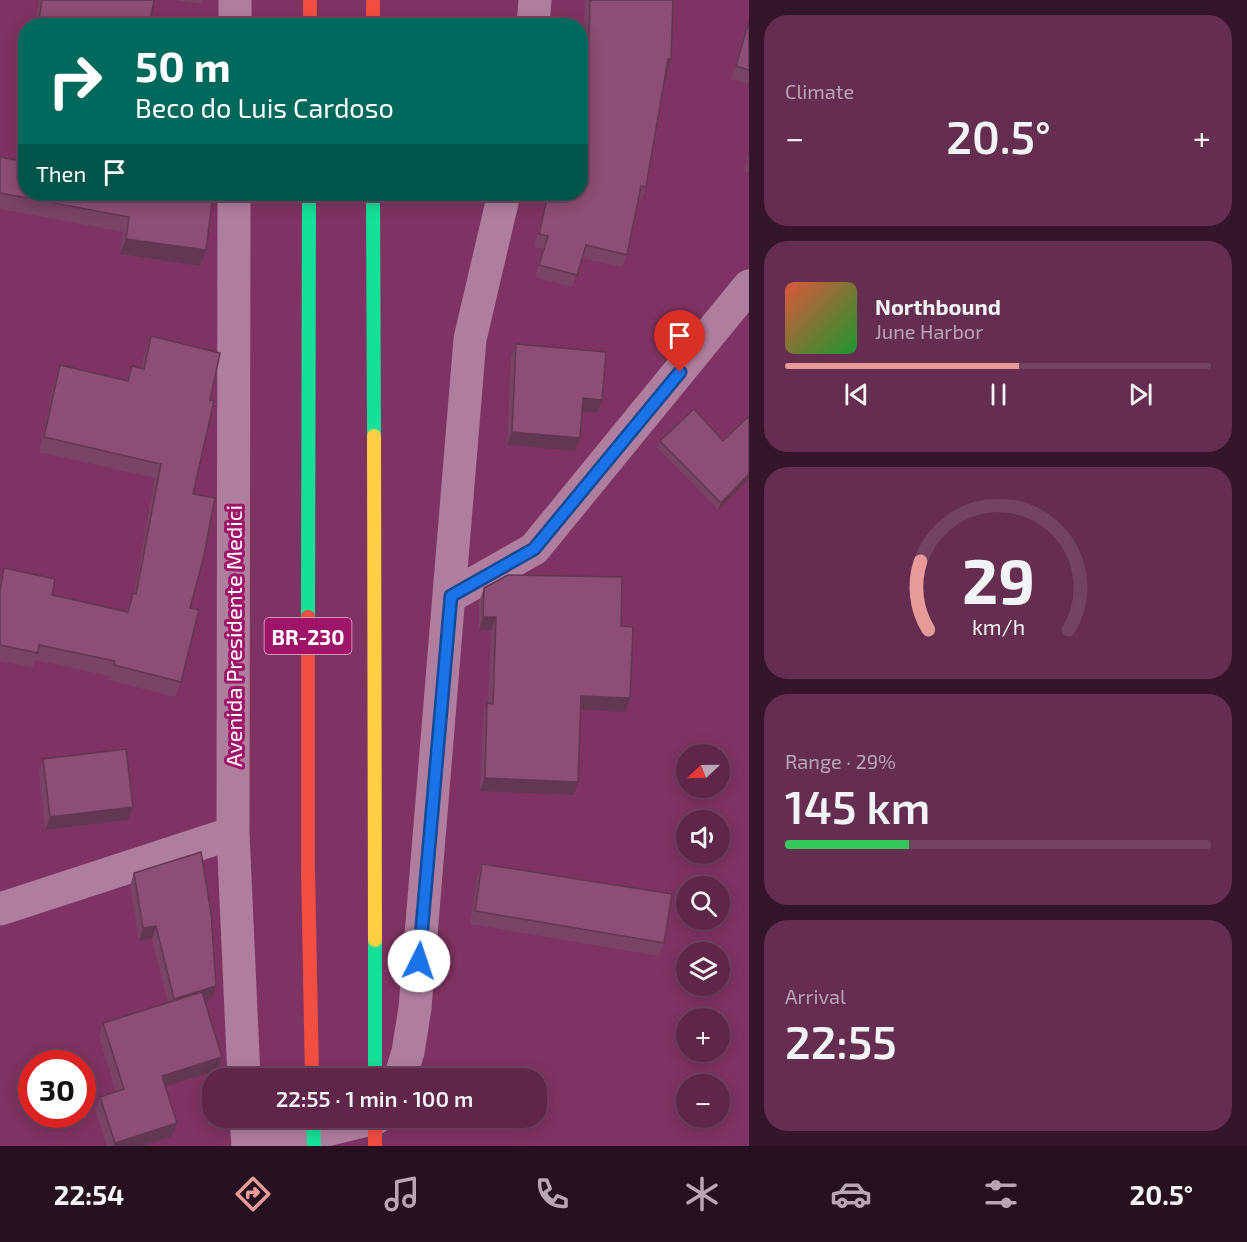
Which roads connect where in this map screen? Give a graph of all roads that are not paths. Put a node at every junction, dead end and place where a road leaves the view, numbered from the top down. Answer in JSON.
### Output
{"nodes":[{"id":1,"x":235,"y":0,"type":"edge"},
{"id":2,"x":310,"y":0,"type":"edge"},
{"id":3,"x":373,"y":0,"type":"edge"},
{"id":4,"x":536,"y":0,"type":"edge"},
{"id":5,"x":235,"y":18,"type":"edge"},
{"id":6,"x":310,"y":18,"type":"edge"},
{"id":7,"x":373,"y":18,"type":"edge"},
{"id":8,"x":534,"y":18,"type":"edge"},
{"id":9,"x":234,"y":201,"type":"edge"},
{"id":10,"x":309,"y":201,"type":"edge"},
{"id":11,"x":373,"y":201,"type":"edge"},
{"id":12,"x":502,"y":201,"type":"edge"},
{"id":13,"x":749,"y":286,"type":"edge"},
{"id":14,"x":451,"y":596,"type":"junction"},
{"id":15,"x":233,"y":833,"type":"junction"},
{"id":16,"x":0,"y":909,"type":"edge"},
{"id":17,"x":244,"y":1068,"type":"edge"},
{"id":18,"x":312,"y":1068,"type":"edge"},
{"id":19,"x":375,"y":1068,"type":"edge"},
{"id":20,"x":403,"y":1068,"type":"edge"},
{"id":21,"x":247,"y":1128,"type":"edge"},
{"id":22,"x":348,"y":1128,"type":"edge"},
{"id":23,"x":313,"y":1132,"type":"edge"},
{"id":24,"x":248,"y":1146,"type":"edge"},
{"id":25,"x":259,"y":1146,"type":"edge"}],
"edges":[{"from":1,"to":5,"type":"street"},
{"from":2,"to":6,"type":"main road"},
{"from":3,"to":7,"type":"main road"},
{"from":4,"to":8,"type":"street"},
{"from":9,"to":15,"type":"street","name":"Avenida Presidente Medici"},
{"from":10,"to":18,"type":"main road","number":"BR-230"},
{"from":11,"to":19,"type":"main road","number":"BR-230"},
{"from":12,"to":14,"type":"street"},
{"from":13,"to":14,"type":"street"},
{"from":14,"to":20,"type":"street"},
{"from":15,"to":16,"type":"street"},
{"from":15,"to":17,"type":"street","name":"Avenida Presidente Medici"},
{"from":21,"to":24,"type":"street"},
{"from":22,"to":23,"type":"street"},
{"from":23,"to":25,"type":"street"}]}
